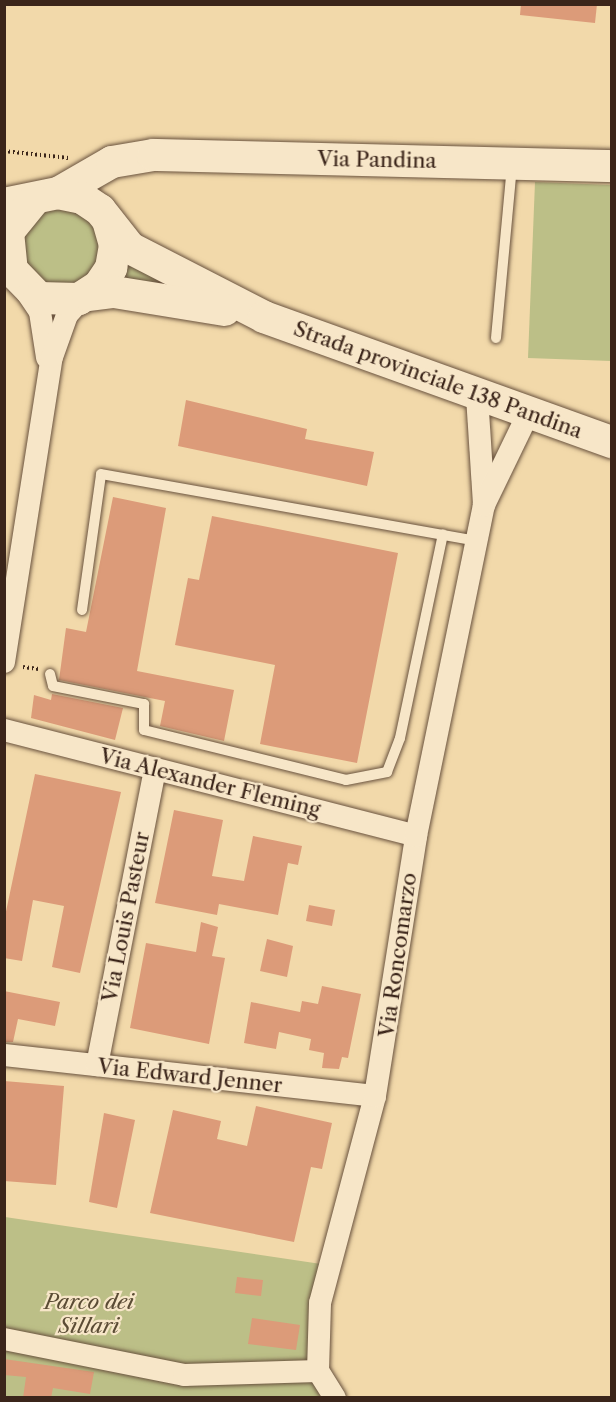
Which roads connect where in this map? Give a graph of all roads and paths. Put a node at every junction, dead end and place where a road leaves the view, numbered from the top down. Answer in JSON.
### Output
{"nodes":[{"id":1,"x":4,"y":151,"type":"edge"},
{"id":2,"x":143,"y":156,"type":"junction"},
{"id":3,"x":513,"y":164,"type":"junction"},
{"id":4,"x":612,"y":166,"type":"edge"},
{"id":5,"x":94,"y":172,"type":"junction"},
{"id":6,"x":32,"y":199,"type":"edge"},
{"id":7,"x":108,"y":221,"type":"junction"},
{"id":8,"x":14,"y":274,"type":"edge"},
{"id":9,"x":86,"y":296,"type":"junction"},
{"id":10,"x":264,"y":317,"type":"junction"},
{"id":11,"x":496,"y":338,"type":"dead end"},
{"id":12,"x":48,"y":380,"type":"junction"},
{"id":13,"x":477,"y":396,"type":"junction"},
{"id":14,"x":528,"y":414,"type":"junction"},
{"id":15,"x":612,"y":442,"type":"edge"},
{"id":16,"x":484,"y":506,"type":"junction"},
{"id":17,"x":443,"y":534,"type":"junction"},
{"id":18,"x":477,"y":541,"type":"junction"},
{"id":19,"x":9,"y":598,"type":"edge"},
{"id":20,"x":82,"y":610,"type":"dead end"},
{"id":21,"x":9,"y":664,"type":"edge"},
{"id":22,"x":50,"y":674,"type":"joint"},
{"id":23,"x":4,"y":730,"type":"edge"},
{"id":24,"x":155,"y":769,"type":"junction"},
{"id":25,"x":416,"y":836,"type":"junction"},
{"id":26,"x":4,"y":1055,"type":"edge"},
{"id":27,"x":97,"y":1065,"type":"junction"},
{"id":28,"x":375,"y":1096,"type":"junction"},
{"id":29,"x":4,"y":1339,"type":"edge"},
{"id":30,"x":318,"y":1371,"type":"junction"},
{"id":31,"x":335,"y":1398,"type":"edge"}],
"edges":[{"from":1,"to":5,"type":"path"},
{"from":2,"to":3,"type":"street","name":"Via Pandina"},
{"from":2,"to":5,"type":"street","name":"Via Pandina"},
{"from":2,"to":7,"type":"street"},
{"from":3,"to":4,"type":"street","name":"Via Pandina"},
{"from":3,"to":11,"type":"lane"},
{"from":5,"to":6,"type":"street","name":"Via Pandina"},
{"from":6,"to":7,"type":"street"},
{"from":6,"to":8,"type":"street"},
{"from":7,"to":9,"type":"street"},
{"from":7,"to":10,"type":"street"},
{"from":8,"to":9,"type":"street"},
{"from":8,"to":12,"type":"street"},
{"from":9,"to":10,"type":"street"},
{"from":9,"to":12,"type":"street"},
{"from":10,"to":13,"type":"street","name":"Strada provinciale 138 Pandina"},
{"from":12,"to":19,"type":"street"},
{"from":13,"to":14,"type":"street","name":"Strada provinciale 138 Pandina"},
{"from":13,"to":16,"type":"street","name":"Via Roncomarzo"},
{"from":14,"to":15,"type":"street","name":"Strada provinciale 138 Pandina"},
{"from":14,"to":16,"type":"street","name":"Via Roncomarzo"},
{"from":16,"to":18,"type":"street","name":"Via Roncomarzo"},
{"from":17,"to":18,"type":"lane"},
{"from":17,"to":20,"type":"lane"},
{"from":17,"to":22,"type":"lane"},
{"from":18,"to":25,"type":"street","name":"Via Roncomarzo"},
{"from":19,"to":21,"type":"street"},
{"from":21,"to":22,"type":"path"},
{"from":23,"to":24,"type":"street","name":"Via Alexander Fleming"},
{"from":24,"to":25,"type":"street","name":"Via Alexander Fleming"},
{"from":24,"to":27,"type":"street","name":"Via Louis Pasteur"},
{"from":25,"to":28,"type":"street","name":"Via Roncomarzo"},
{"from":26,"to":27,"type":"street","name":"Via Edward Jenner"},
{"from":27,"to":28,"type":"street","name":"Via Edward Jenner"},
{"from":28,"to":30,"type":"street","name":"Via Roncomarzo"},
{"from":29,"to":30,"type":"street"},
{"from":30,"to":31,"type":"street"}]}
